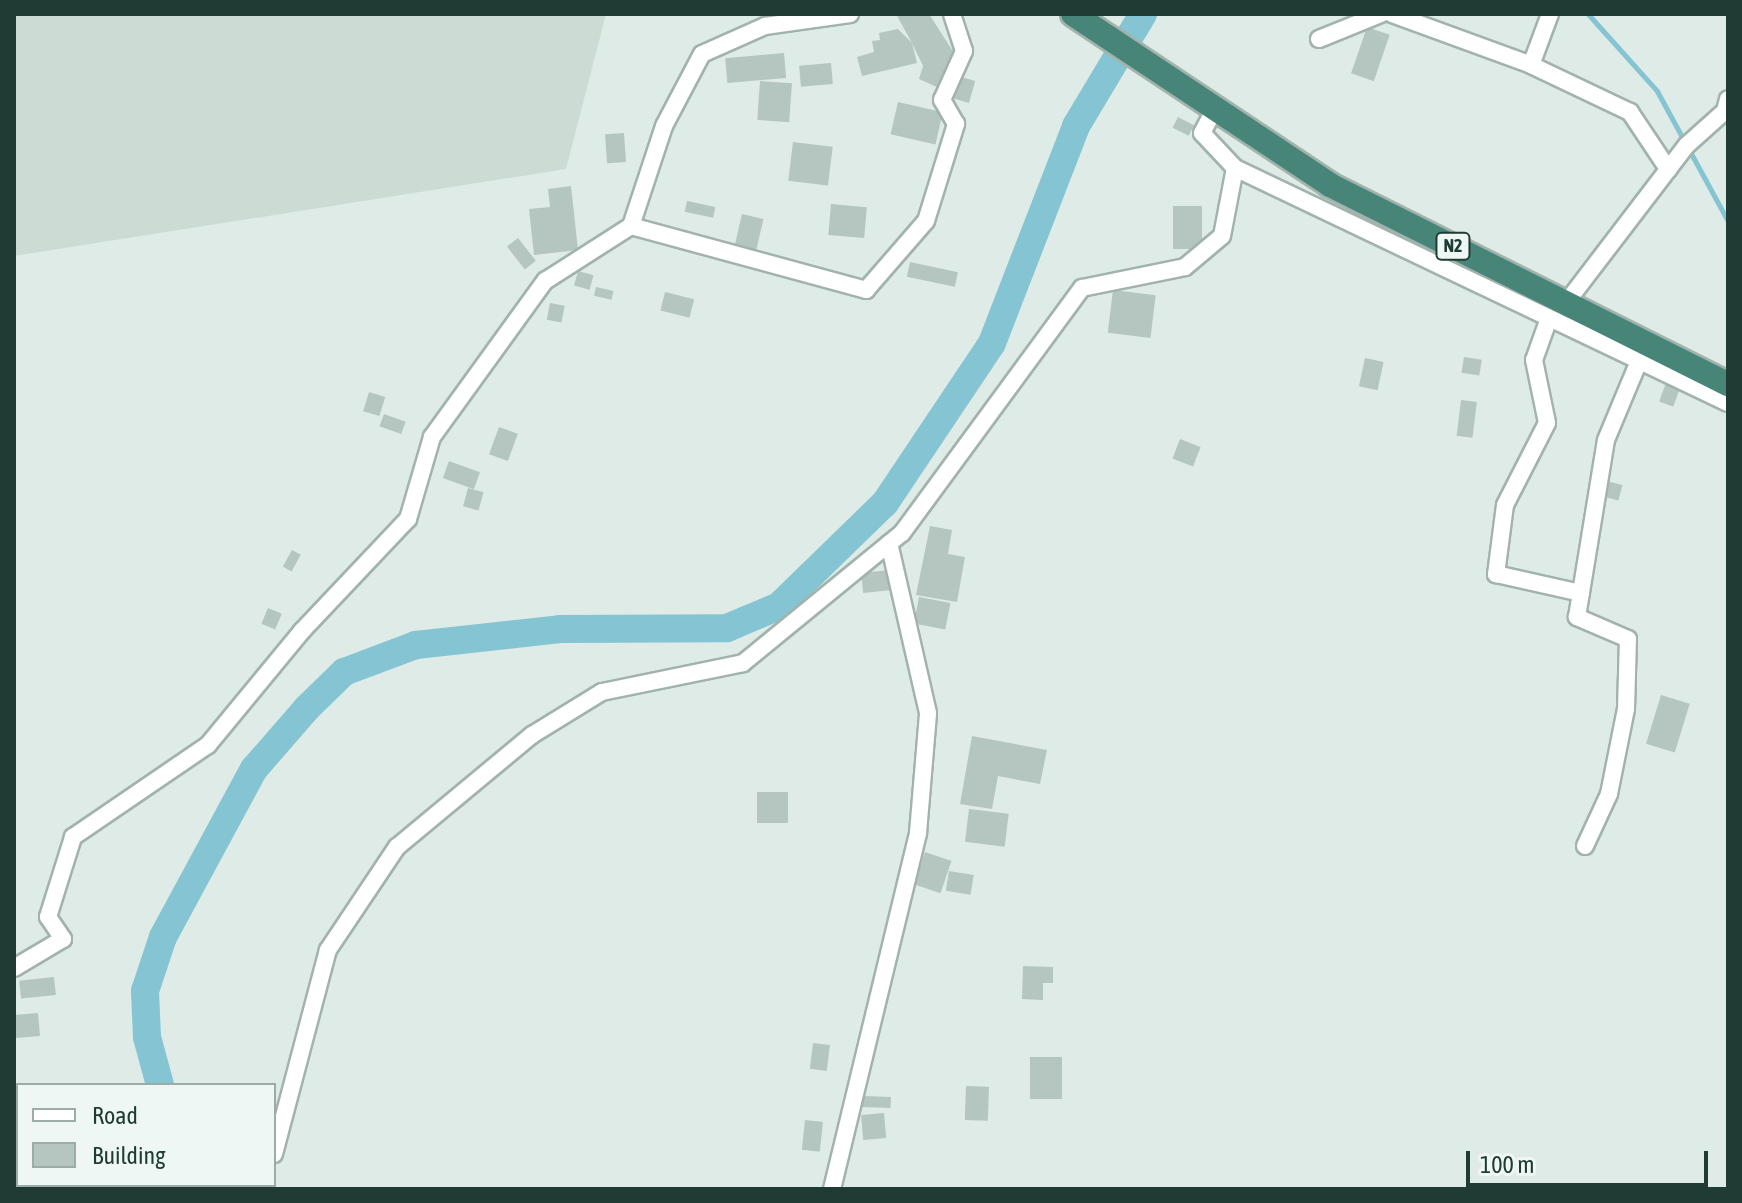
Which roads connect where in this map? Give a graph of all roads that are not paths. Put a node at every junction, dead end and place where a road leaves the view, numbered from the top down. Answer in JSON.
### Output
{"nodes":[{"id":1,"x":850,"y":14,"type":"edge"},
{"id":2,"x":952,"y":14,"type":"edge"},
{"id":3,"x":1073,"y":14,"type":"edge"},
{"id":4,"x":1381,"y":14,"type":"edge"},
{"id":5,"x":1392,"y":14,"type":"edge"},
{"id":6,"x":1549,"y":18,"type":"edge"},
{"id":7,"x":1319,"y":39,"type":"dead end"},
{"id":8,"x":1531,"y":65,"type":"junction"},
{"id":9,"x":1727,"y":109,"type":"edge"},
{"id":10,"x":1214,"y":110,"type":"junction"},
{"id":11,"x":1235,"y":168,"type":"junction"},
{"id":12,"x":1668,"y":169,"type":"junction"},
{"id":13,"x":631,"y":226,"type":"junction"},
{"id":14,"x":1566,"y":303,"type":"junction"},
{"id":15,"x":1548,"y":321,"type":"junction"},
{"id":16,"x":1639,"y":361,"type":"junction"},
{"id":17,"x":1728,"y":384,"type":"edge"},
{"id":18,"x":1728,"y":403,"type":"edge"},
{"id":19,"x":889,"y":543,"type":"junction"},
{"id":20,"x":1581,"y":593,"type":"junction"},
{"id":21,"x":1585,"y":846,"type":"dead end"},
{"id":22,"x":14,"y":968,"type":"edge"},
{"id":23,"x":276,"y":1146,"type":"edge"},
{"id":24,"x":832,"y":1189,"type":"edge"}],
"edges":[{"from":1,"to":13,"type":"street"},
{"from":2,"to":13,"type":"street"},
{"from":3,"to":10,"type":"highway","number":"N2"},
{"from":4,"to":7,"type":"street"},
{"from":5,"to":8,"type":"street"},
{"from":6,"to":8,"type":"street"},
{"from":8,"to":12,"type":"street"},
{"from":9,"to":12,"type":"street"},
{"from":10,"to":11,"type":"street"},
{"from":10,"to":14,"type":"highway","number":"N2"},
{"from":11,"to":15,"type":"street"},
{"from":11,"to":19,"type":"street"},
{"from":12,"to":14,"type":"street"},
{"from":13,"to":22,"type":"street"},
{"from":14,"to":17,"type":"highway","number":"N2"},
{"from":15,"to":16,"type":"street"},
{"from":15,"to":20,"type":"street"},
{"from":16,"to":18,"type":"street"},
{"from":16,"to":20,"type":"street"},
{"from":19,"to":23,"type":"street"},
{"from":19,"to":24,"type":"street"},
{"from":20,"to":21,"type":"street"}]}
